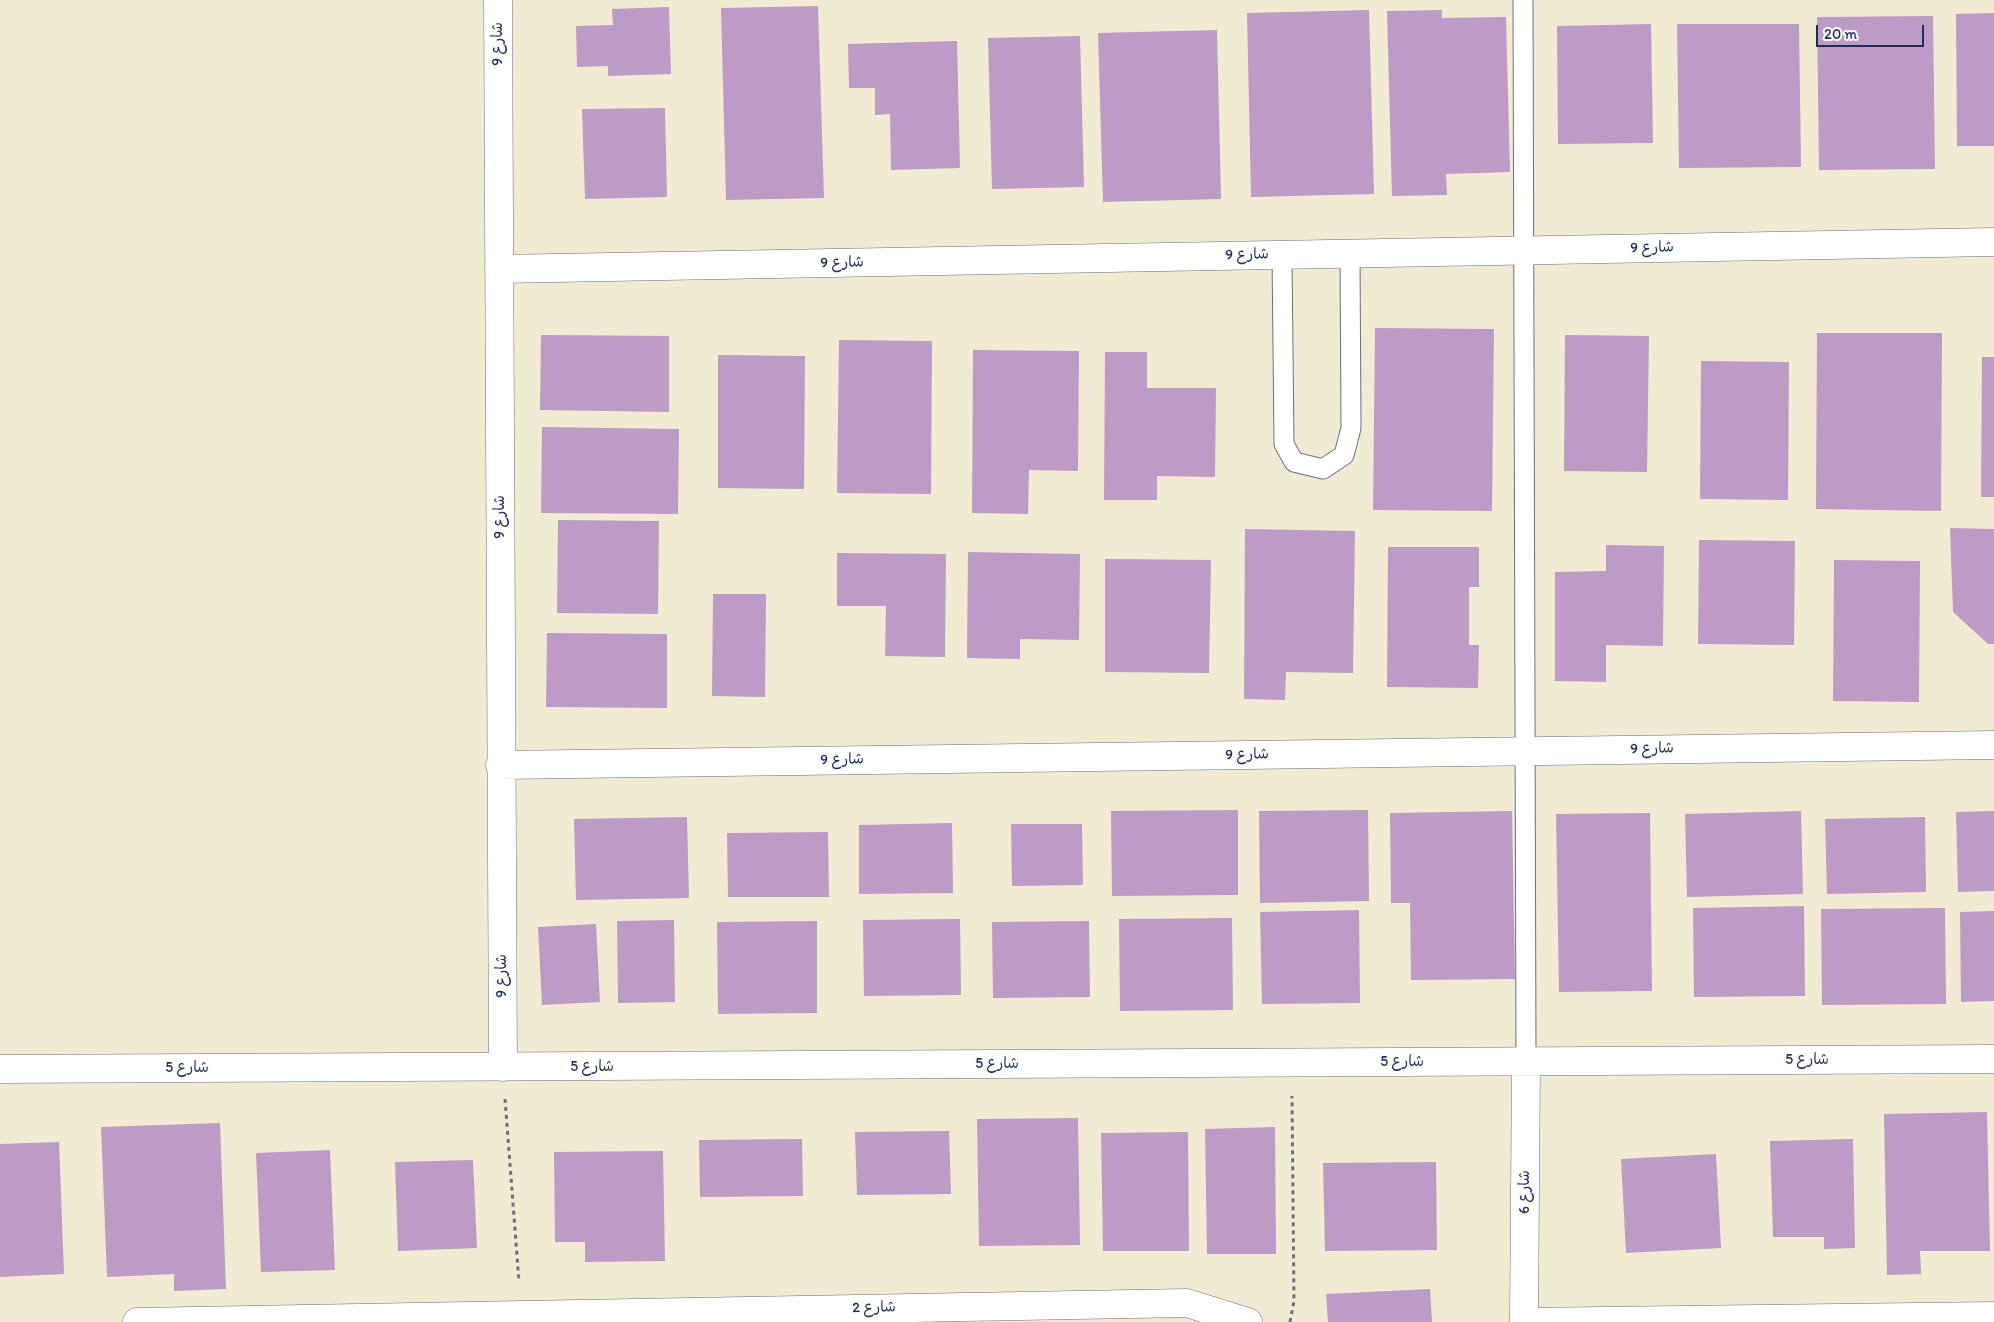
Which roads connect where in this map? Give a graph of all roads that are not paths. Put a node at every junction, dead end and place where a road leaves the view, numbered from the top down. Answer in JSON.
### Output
{"nodes":[{"id":1,"x":498,"y":0,"type":"edge"},
{"id":2,"x":1523,"y":0,"type":"edge"},
{"id":3,"x":1994,"y":242,"type":"edge"},
{"id":4,"x":1524,"y":250,"type":"junction"},
{"id":5,"x":1350,"y":254,"type":"junction"},
{"id":6,"x":1282,"y":255,"type":"junction"},
{"id":7,"x":499,"y":269,"type":"junction"},
{"id":8,"x":1994,"y":744,"type":"edge"},
{"id":9,"x":1527,"y":751,"type":"junction"},
{"id":10,"x":500,"y":765,"type":"junction"},
{"id":11,"x":1994,"y":1059,"type":"edge"},
{"id":12,"x":1526,"y":1062,"type":"junction"},
{"id":13,"x":502,"y":1067,"type":"junction"},
{"id":14,"x":0,"y":1069,"type":"edge"},
{"id":15,"x":1994,"y":1316,"type":"edge"},
{"id":16,"x":521,"y":1318,"type":"edge"},
{"id":17,"x":137,"y":1322,"type":"edge"},
{"id":18,"x":1248,"y":1322,"type":"edge"},
{"id":19,"x":1524,"y":1322,"type":"edge"}],
"edges":[{"from":1,"to":7,"type":"street","name":"شارع 9"},
{"from":2,"to":4,"type":"lane"},
{"from":3,"to":4,"type":"street","name":"شارع 9"},
{"from":4,"to":5,"type":"street","name":"شارع 9"},
{"from":4,"to":9,"type":"lane"},
{"from":5,"to":6,"type":"street","name":"شارع 9"},
{"from":5,"to":6,"type":"lane"},
{"from":6,"to":7,"type":"street","name":"شارع 9"},
{"from":7,"to":10,"type":"street","name":"شارع 9"},
{"from":8,"to":9,"type":"street","name":"شارع 9"},
{"from":9,"to":10,"type":"street","name":"شارع 9"},
{"from":9,"to":12,"type":"lane"},
{"from":10,"to":13,"type":"street","name":"شارع 9"},
{"from":11,"to":12,"type":"street","name":"شارع 5"},
{"from":12,"to":13,"type":"street","name":"شارع 5"},
{"from":12,"to":19,"type":"street","name":"شارع 6"},
{"from":13,"to":14,"type":"street","name":"شارع 5"},
{"from":15,"to":19,"type":"street"},
{"from":16,"to":17,"type":"street","name":"شارع 2"},
{"from":16,"to":18,"type":"street","name":"شارع 2"}]}
